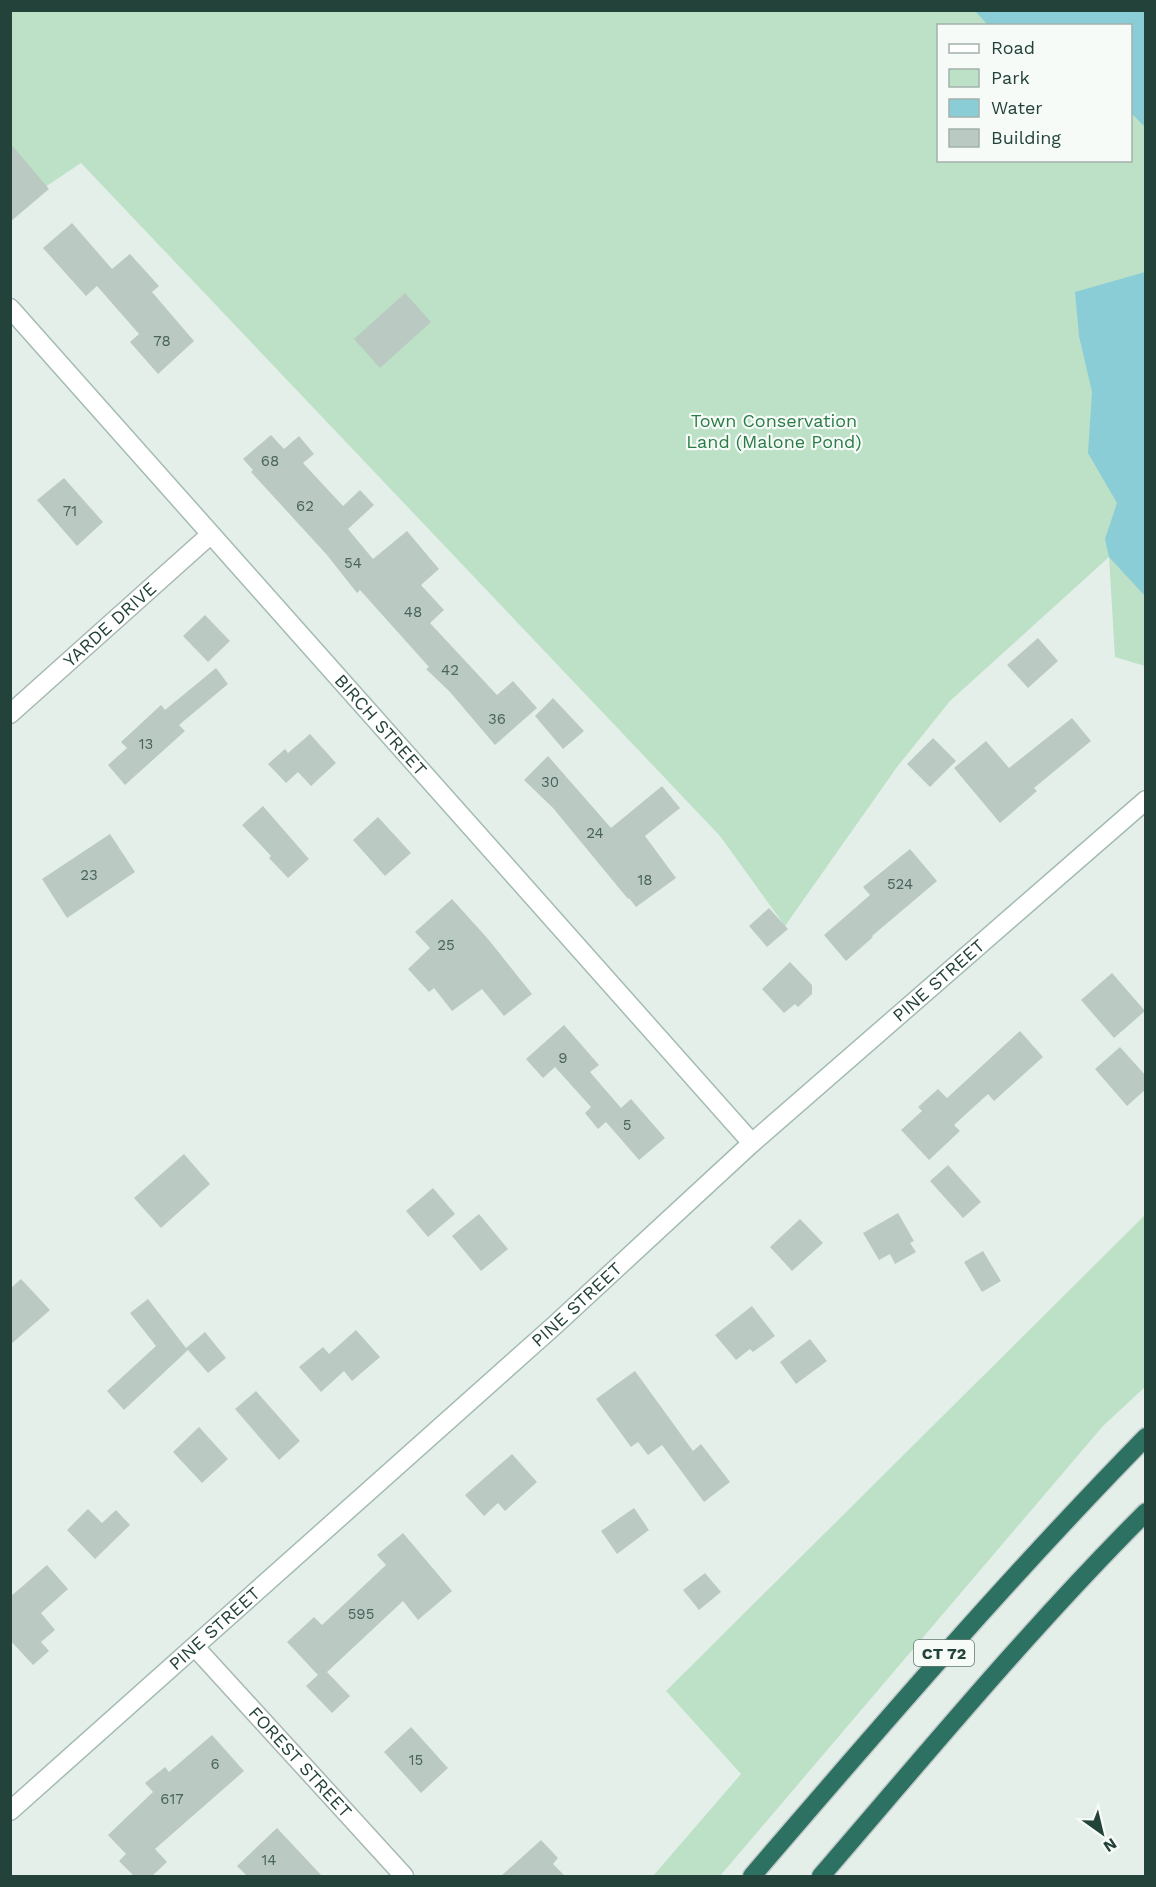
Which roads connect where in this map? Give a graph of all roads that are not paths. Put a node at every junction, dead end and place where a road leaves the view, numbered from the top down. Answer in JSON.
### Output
{"nodes":[{"id":1,"x":10,"y":308,"type":"edge"},
{"id":2,"x":210,"y":535,"type":"junction"},
{"id":3,"x":10,"y":714,"type":"edge"},
{"id":4,"x":1146,"y":800,"type":"edge"},
{"id":5,"x":752,"y":1143,"type":"junction"},
{"id":6,"x":1146,"y":1437,"type":"edge"},
{"id":7,"x":1146,"y":1512,"type":"edge"},
{"id":8,"x":195,"y":1647,"type":"junction"},
{"id":9,"x":10,"y":1811,"type":"edge"},
{"id":10,"x":404,"y":1876,"type":"edge"},
{"id":11,"x":752,"y":1876,"type":"edge"},
{"id":12,"x":821,"y":1876,"type":"edge"}],
"edges":[{"from":1,"to":2,"type":"main road","name":"BIRCH STREET"},
{"from":2,"to":3,"type":"main road","name":"YARDE DRIVE"},
{"from":2,"to":5,"type":"main road","name":"BIRCH STREET"},
{"from":4,"to":5,"type":"main road","name":"PINE STREET"},
{"from":5,"to":8,"type":"main road","name":"PINE STREET"},
{"from":6,"to":11,"type":"highway","number":"CT 72"},
{"from":7,"to":12,"type":"highway","number":"CT 72"},
{"from":8,"to":9,"type":"main road","name":"PINE STREET"},
{"from":8,"to":10,"type":"main road","name":"FOREST STREET"}]}
